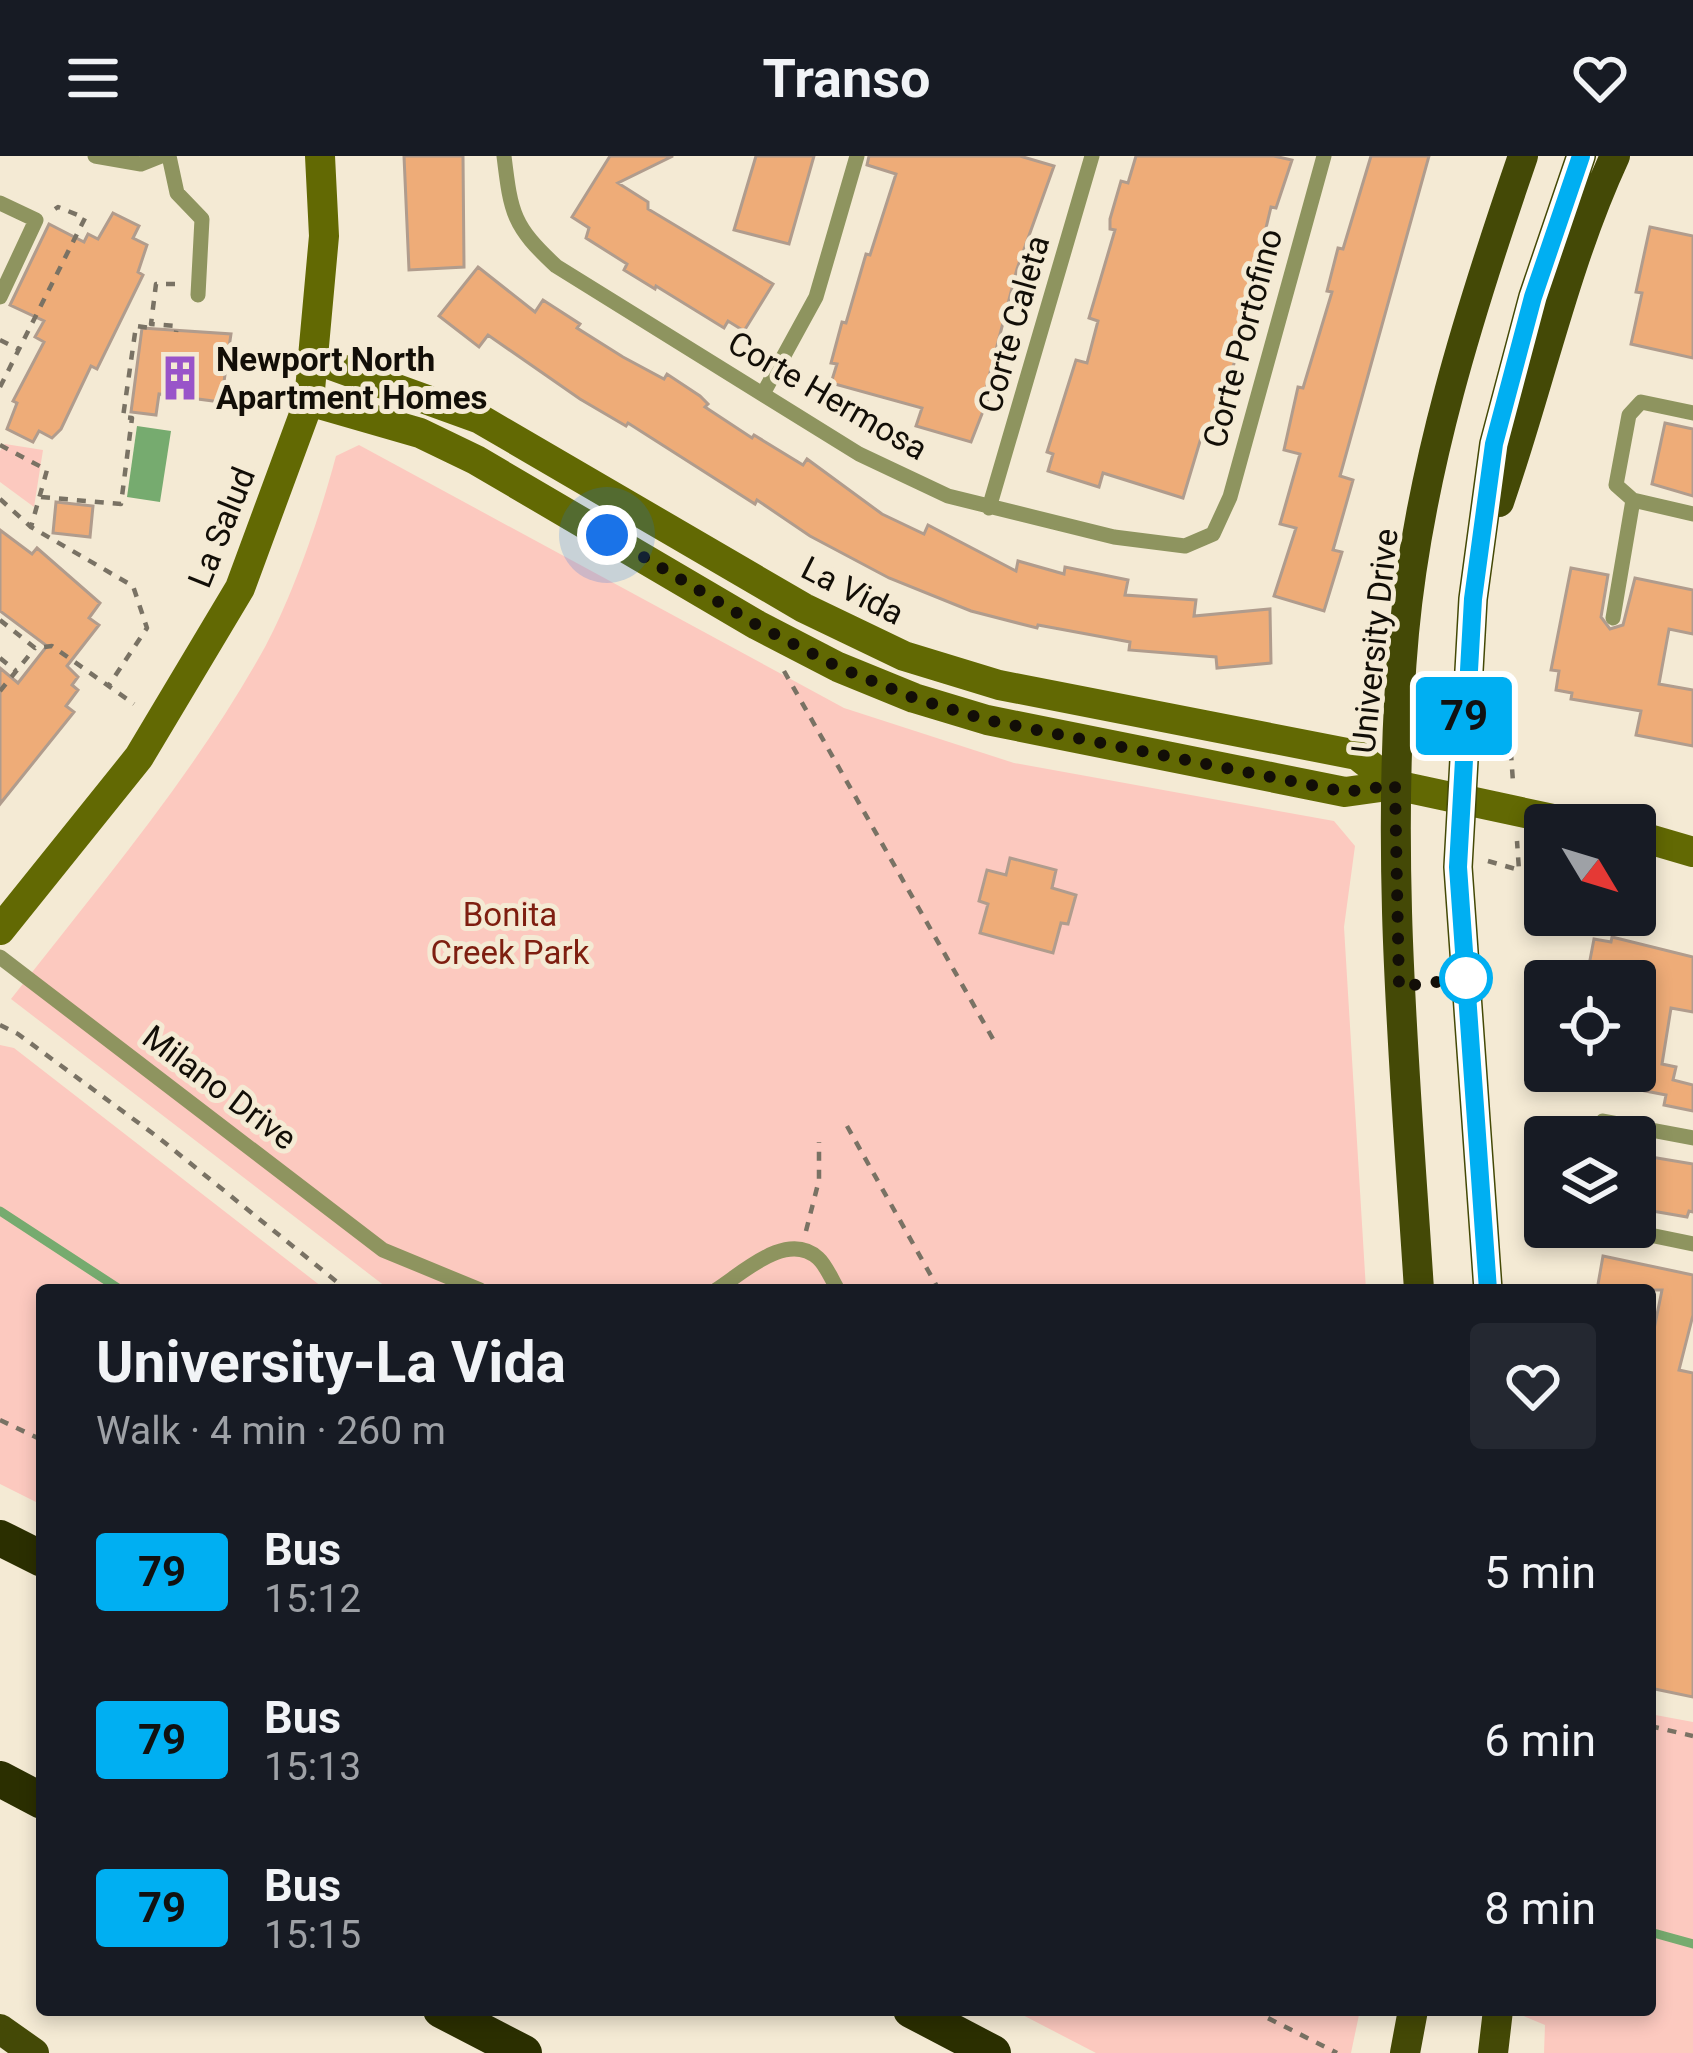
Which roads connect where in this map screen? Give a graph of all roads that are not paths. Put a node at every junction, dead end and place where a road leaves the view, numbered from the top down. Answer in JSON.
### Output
{"nodes":[{"id":1,"x":95,"y":156,"type":"edge"},
{"id":2,"x":165,"y":156,"type":"edge"},
{"id":3,"x":320,"y":156,"type":"edge"},
{"id":4,"x":504,"y":156,"type":"edge"},
{"id":5,"x":857,"y":156,"type":"edge"},
{"id":6,"x":1093,"y":156,"type":"edge"},
{"id":7,"x":1324,"y":156,"type":"edge"},
{"id":8,"x":1523,"y":156,"type":"edge"},
{"id":9,"x":1581,"y":156,"type":"edge"},
{"id":10,"x":1615,"y":156,"type":"edge"},
{"id":11,"x":0,"y":202,"type":"edge"},
{"id":12,"x":198,"y":289,"type":"road end"},
{"id":13,"x":0,"y":298,"type":"edge"},
{"id":14,"x":314,"y":359,"type":"junction"},
{"id":15,"x":764,"y":392,"type":"junction"},
{"id":16,"x":309,"y":401,"type":"junction"},
{"id":17,"x":1693,"y":413,"type":"edge"},
{"id":18,"x":1634,"y":500,"type":"junction"},
{"id":19,"x":989,"y":508,"type":"junction"},
{"id":20,"x":1693,"y":514,"type":"edge"},
{"id":21,"x":1214,"y":534,"type":"joint"},
{"id":22,"x":1478,"y":565,"type":"junction"},
{"id":23,"x":1613,"y":619,"type":"dead end"},
{"id":24,"x":1395,"y":785,"type":"junction"},
{"id":25,"x":1460,"y":800,"type":"junction"},
{"id":26,"x":1524,"y":813,"type":"edge"},
{"id":27,"x":1656,"y":841,"type":"edge"},
{"id":28,"x":1693,"y":852,"type":"edge"},
{"id":29,"x":0,"y":930,"type":"edge"},
{"id":30,"x":0,"y":958,"type":"edge"},
{"id":31,"x":1656,"y":1131,"type":"edge"},
{"id":32,"x":1693,"y":1138,"type":"edge"},
{"id":33,"x":1656,"y":1236,"type":"edge"},
{"id":34,"x":1693,"y":1244,"type":"edge"},
{"id":35,"x":463,"y":1284,"type":"edge"},
{"id":36,"x":726,"y":1284,"type":"edge"},
{"id":37,"x":834,"y":1284,"type":"edge"},
{"id":38,"x":1419,"y":1284,"type":"edge"},
{"id":39,"x":1488,"y":1284,"type":"edge"},
{"id":40,"x":0,"y":1538,"type":"edge"},
{"id":41,"x":36,"y":1556,"type":"edge"},
{"id":42,"x":0,"y":1779,"type":"edge"},
{"id":43,"x":36,"y":1798,"type":"edge"},
{"id":44,"x":453,"y":2016,"type":"edge"},
{"id":45,"x":922,"y":2016,"type":"edge"},
{"id":46,"x":1412,"y":2016,"type":"edge"},
{"id":47,"x":1497,"y":2016,"type":"edge"},
{"id":48,"x":0,"y":2029,"type":"edge"},
{"id":49,"x":34,"y":2053,"type":"edge"},
{"id":50,"x":524,"y":2053,"type":"edge"},
{"id":51,"x":993,"y":2053,"type":"edge"},
{"id":52,"x":1406,"y":2053,"type":"edge"},
{"id":53,"x":1493,"y":2053,"type":"edge"}],
"edges":[{"from":1,"to":2,"type":"lane"},
{"from":2,"to":12,"type":"lane"},
{"from":3,"to":14,"type":"street","name":"La Salud"},
{"from":4,"to":15,"type":"lane","name":"Corte Hermosa"},
{"from":5,"to":15,"type":"lane"},
{"from":6,"to":19,"type":"lane","name":"Corte Caleta"},
{"from":7,"to":21,"type":"lane","name":"Corte Portofino"},
{"from":8,"to":24,"type":"main road","name":"University Drive"},
{"from":9,"to":22,"type":"main road"},
{"from":10,"to":22,"type":"main road"},
{"from":11,"to":13,"type":"lane"},
{"from":14,"to":16,"type":"street","name":"La Salud"},
{"from":14,"to":24,"type":"street","name":"La Vida"},
{"from":15,"to":19,"type":"lane","name":"Corte Hermosa"},
{"from":16,"to":24,"type":"street","name":"La Vida"},
{"from":16,"to":29,"type":"street","name":"La Salud"},
{"from":17,"to":18,"type":"lane"},
{"from":18,"to":20,"type":"lane"},
{"from":18,"to":23,"type":"lane"},
{"from":19,"to":21,"type":"lane","name":"Corte Hermosa"},
{"from":22,"to":25,"type":"main road"},
{"from":24,"to":25,"type":"street","name":"La Vida"},
{"from":24,"to":38,"type":"main road","name":"University Drive"},
{"from":25,"to":26,"type":"street","name":"La Vida"},
{"from":25,"to":39,"type":"main road"},
{"from":27,"to":28,"type":"street"},
{"from":30,"to":35,"type":"lane","name":"Milano Drive"},
{"from":31,"to":32,"type":"lane"},
{"from":33,"to":34,"type":"lane"},
{"from":36,"to":37,"type":"lane"},
{"from":40,"to":41,"type":"highway"},
{"from":42,"to":43,"type":"highway"},
{"from":44,"to":50,"type":"highway"},
{"from":45,"to":51,"type":"highway"},
{"from":46,"to":52,"type":"main road"},
{"from":47,"to":53,"type":"main road"},
{"from":48,"to":49,"type":"main road"}]}
